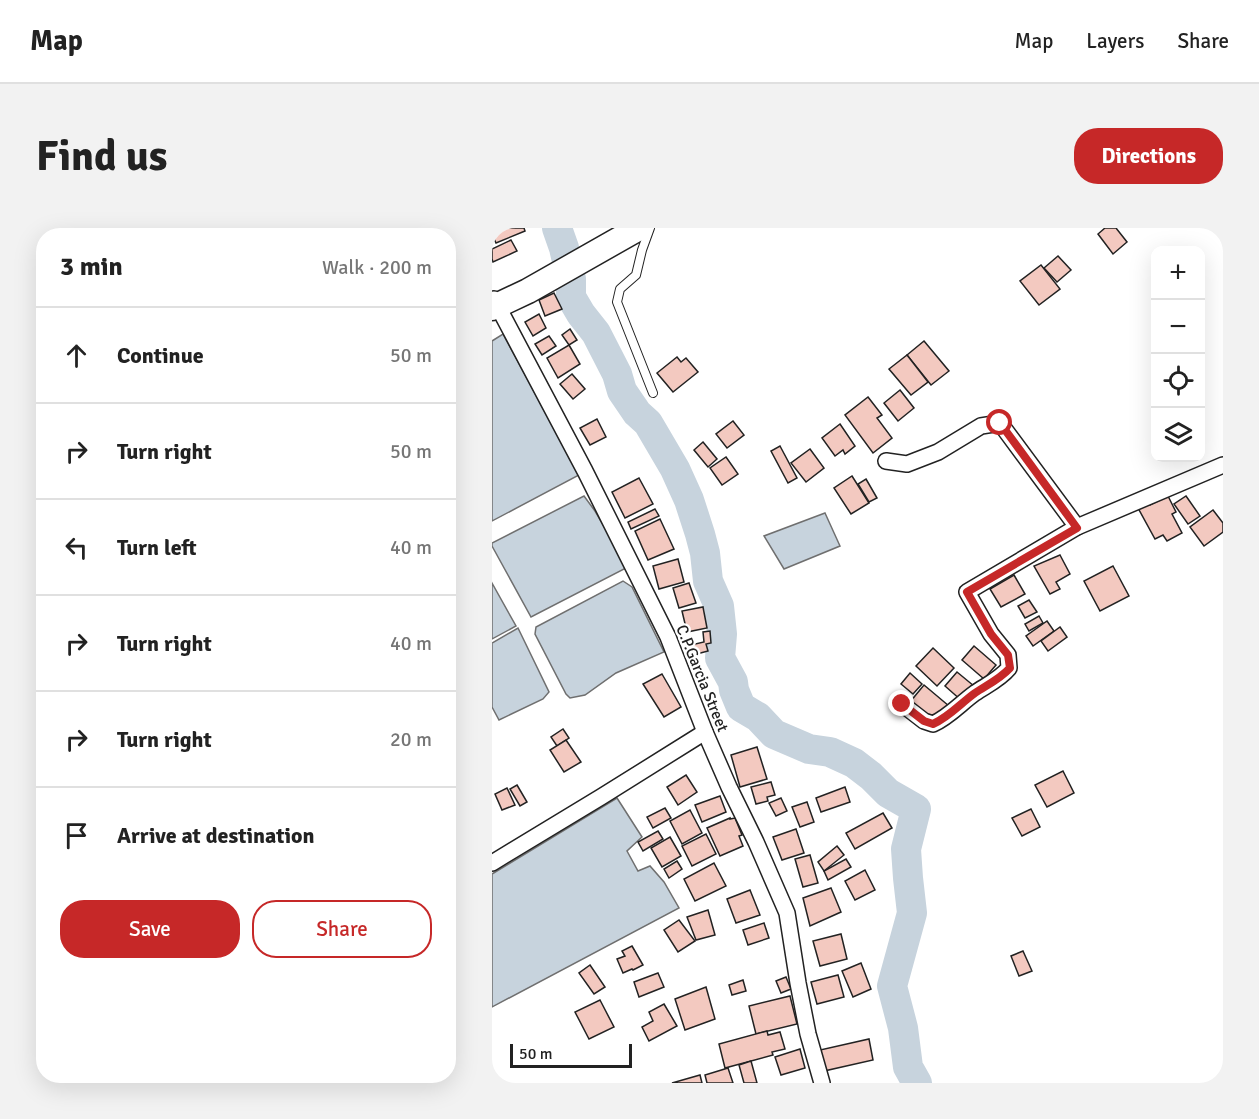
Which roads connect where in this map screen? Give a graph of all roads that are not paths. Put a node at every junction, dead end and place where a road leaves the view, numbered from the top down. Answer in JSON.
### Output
{"nodes":[{"id":1,"x":639,"y":228,"type":"edge"},
{"id":2,"x":650,"y":228,"type":"edge"},
{"id":3,"x":494,"y":303,"type":"edge"},
{"id":4,"x":653,"y":393,"type":"dead end"},
{"id":5,"x":886,"y":461,"type":"dead end"},
{"id":6,"x":1223,"y":465,"type":"edge"},
{"id":7,"x":1077,"y":528,"type":"junction"},
{"id":8,"x":902,"y":704,"type":"dead end"},
{"id":9,"x":705,"y":732,"type":"junction"},
{"id":10,"x":492,"y":863,"type":"edge"},
{"id":11,"x":822,"y":1083,"type":"edge"}],
"edges":[{"from":1,"to":3,"type":"highway"},
{"from":2,"to":4,"type":"lane"},
{"from":3,"to":9,"type":"street","name":"C.P.Garcia Street"},
{"from":5,"to":7,"type":"street"},
{"from":6,"to":7,"type":"street"},
{"from":7,"to":8,"type":"street"},
{"from":9,"to":10,"type":"street"},
{"from":9,"to":11,"type":"street","name":"C.P.Garcia Street"}]}
